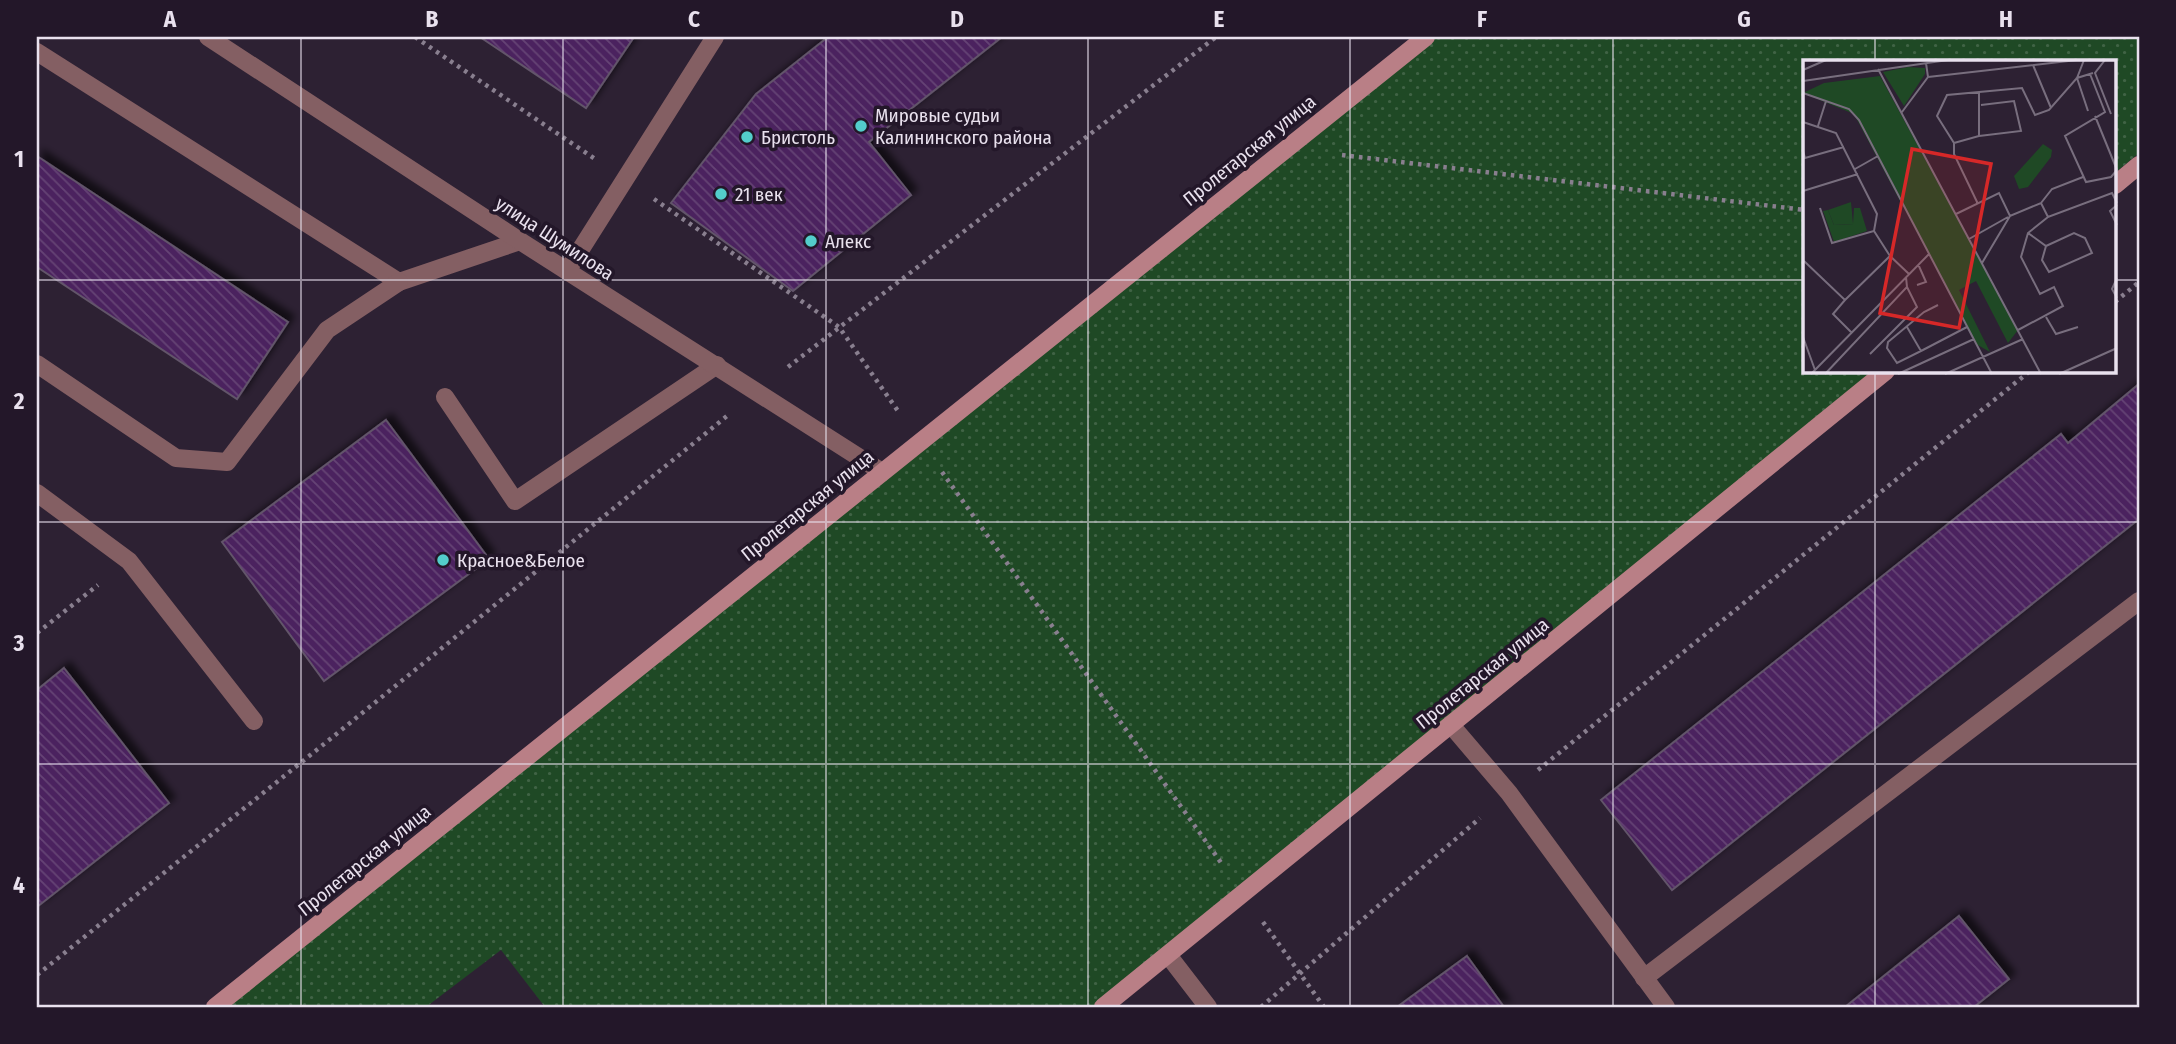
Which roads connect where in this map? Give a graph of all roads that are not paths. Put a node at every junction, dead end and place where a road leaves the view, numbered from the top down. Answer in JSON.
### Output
{"nodes":[{"id":1,"x":208,"y":37,"type":"edge"},
{"id":2,"x":715,"y":37,"type":"edge"},
{"id":3,"x":1426,"y":37,"type":"edge"},
{"id":4,"x":37,"y":52,"type":"edge"},
{"id":5,"x":2139,"y":165,"type":"edge"},
{"id":6,"x":2116,"y":184,"type":"edge"},
{"id":7,"x":520,"y":241,"type":"junction"},
{"id":8,"x":567,"y":271,"type":"junction"},
{"id":9,"x":399,"y":282,"type":"junction"},
{"id":10,"x":37,"y":365,"type":"edge"},
{"id":11,"x":717,"y":365,"type":"junction"},
{"id":12,"x":1884,"y":373,"type":"edge"},
{"id":13,"x":445,"y":397,"type":"dead end"},
{"id":14,"x":882,"y":472,"type":"junction"},
{"id":15,"x":37,"y":493,"type":"edge"},
{"id":16,"x":2139,"y":601,"type":"edge"},
{"id":17,"x":254,"y":722,"type":"dead end"},
{"id":18,"x":1451,"y":725,"type":"junction"},
{"id":19,"x":1168,"y":954,"type":"junction"},
{"id":20,"x":1644,"y":978,"type":"junction"},
{"id":21,"x":215,"y":1007,"type":"edge"},
{"id":22,"x":1104,"y":1007,"type":"edge"},
{"id":23,"x":1208,"y":1007,"type":"edge"},
{"id":24,"x":1666,"y":1007,"type":"edge"}],
"edges":[{"from":1,"to":7,"type":"street","name":"улица Шумилова"},
{"from":2,"to":8,"type":"street"},
{"from":3,"to":14,"type":"street","name":"Пролетарская улица"},
{"from":4,"to":9,"type":"street"},
{"from":5,"to":6,"type":"street"},
{"from":7,"to":8,"type":"street","name":"улица Шумилова"},
{"from":7,"to":9,"type":"street"},
{"from":8,"to":11,"type":"street","name":"улица Шумилова"},
{"from":9,"to":10,"type":"street"},
{"from":11,"to":13,"type":"street"},
{"from":11,"to":14,"type":"street","name":"улица Шумилова"},
{"from":12,"to":18,"type":"street","name":"Пролетарская улица"},
{"from":14,"to":21,"type":"street","name":"Пролетарская улица"},
{"from":15,"to":17,"type":"street"},
{"from":16,"to":20,"type":"street"},
{"from":18,"to":19,"type":"street","name":"Пролетарская улица"},
{"from":18,"to":20,"type":"street"},
{"from":19,"to":22,"type":"street","name":"Пролетарская улица"},
{"from":19,"to":23,"type":"street"},
{"from":20,"to":24,"type":"street"}]}
